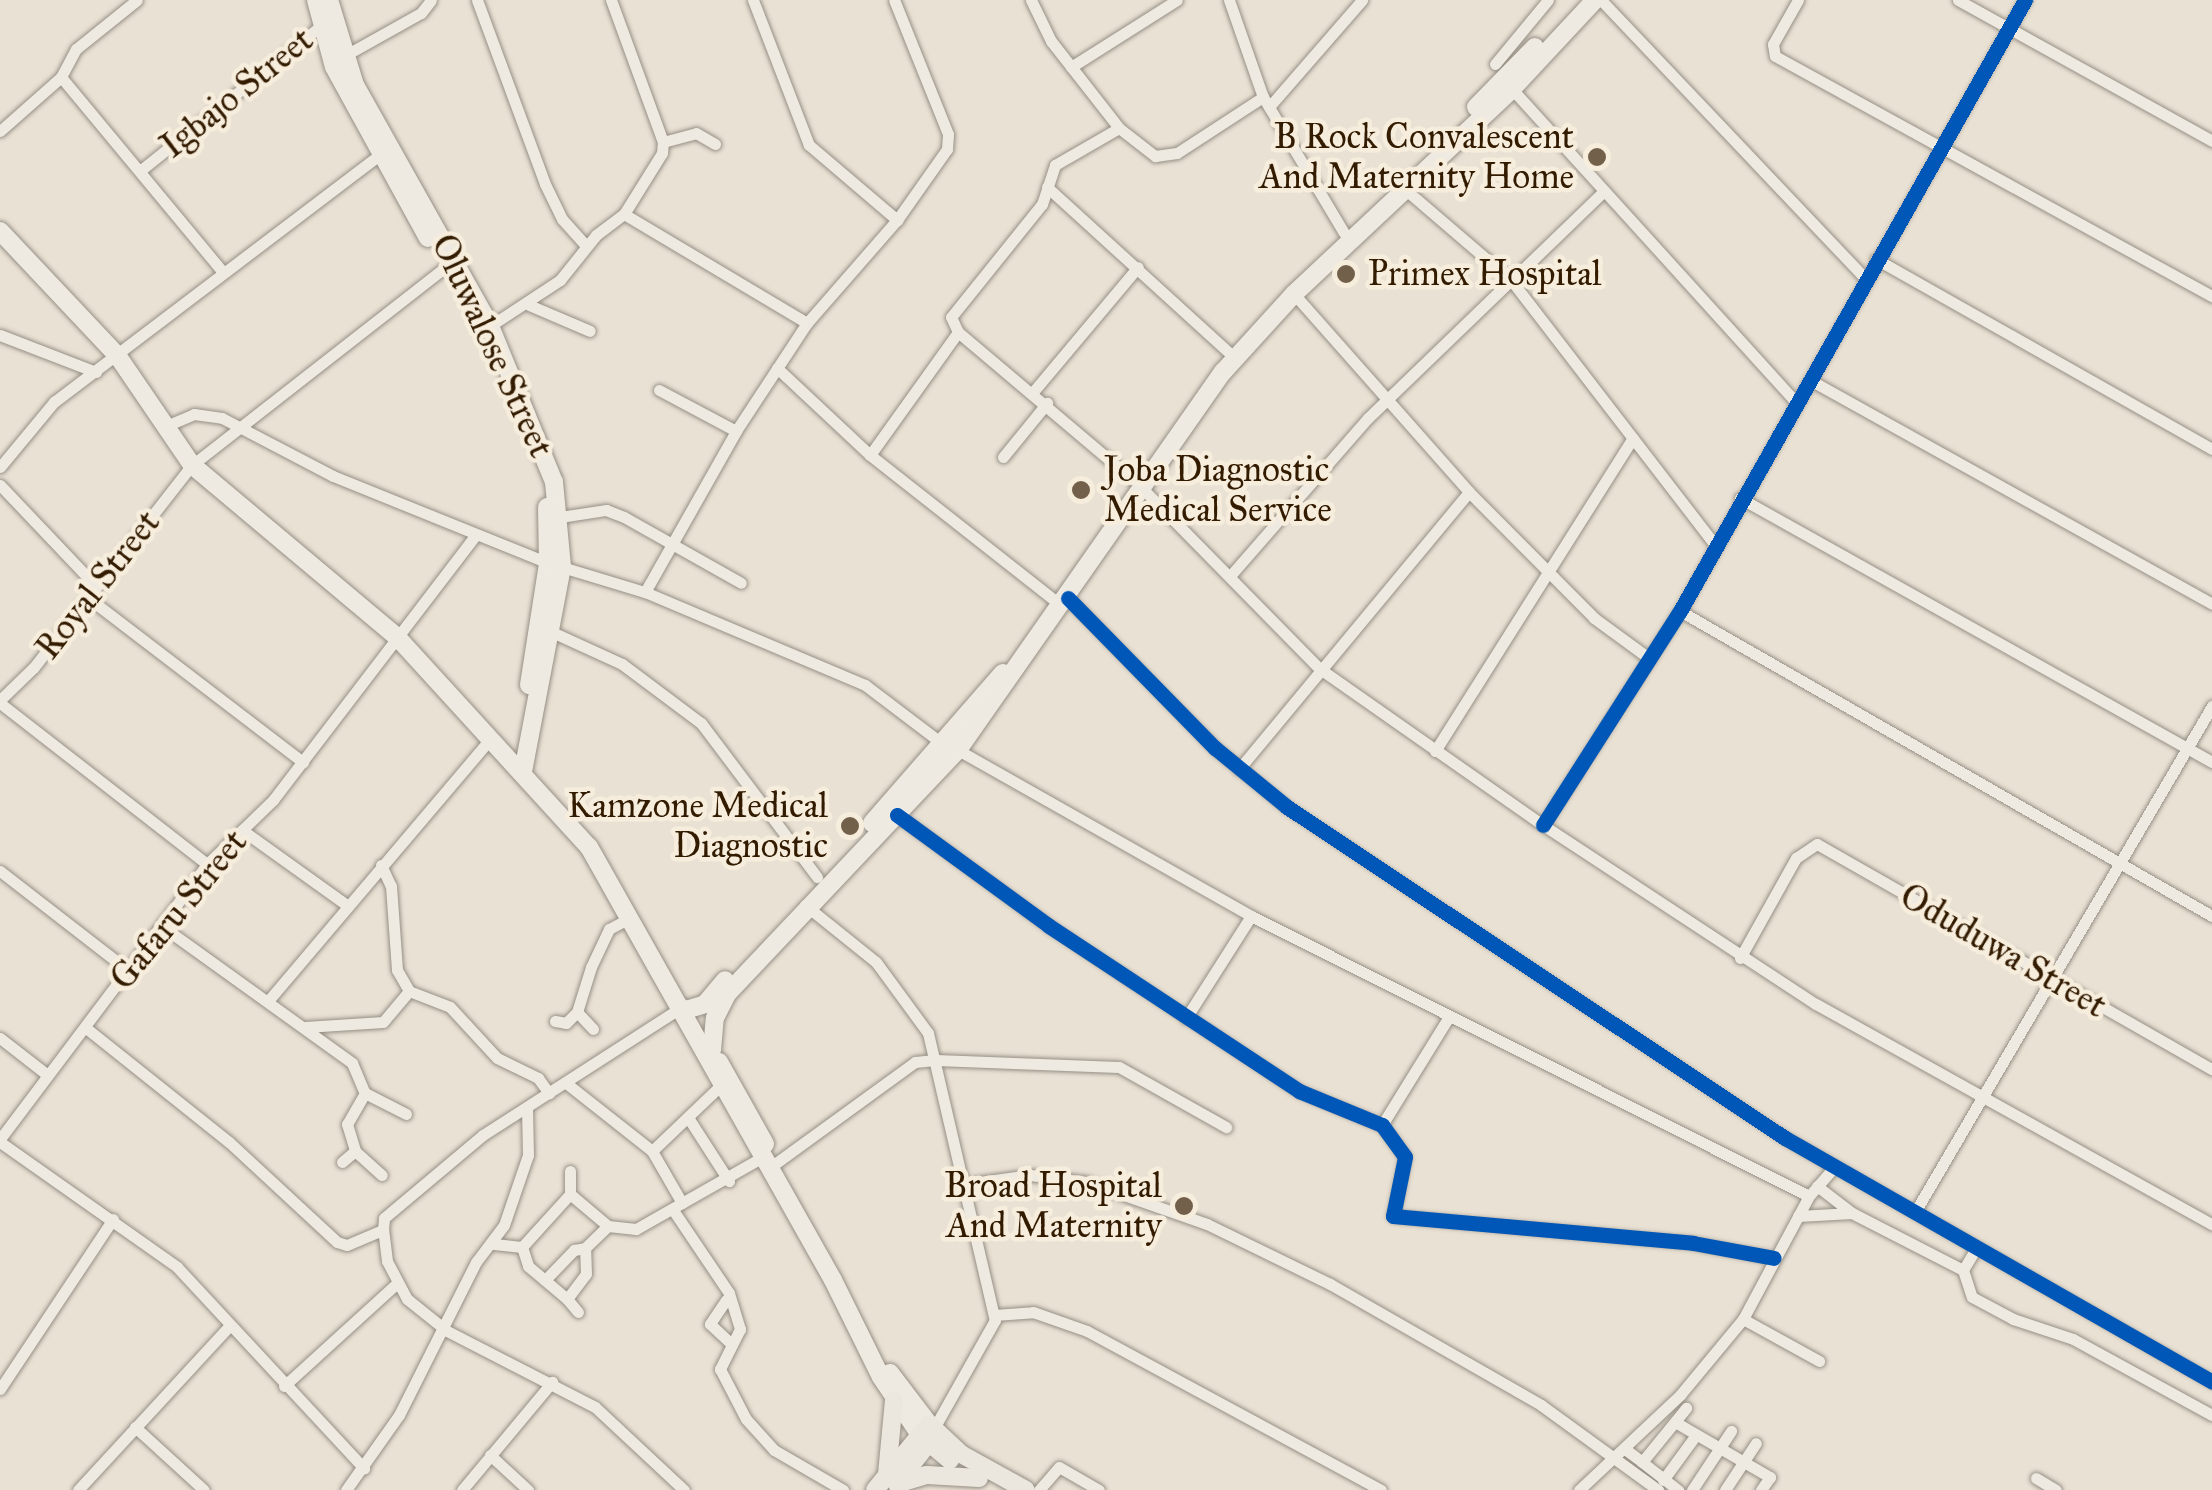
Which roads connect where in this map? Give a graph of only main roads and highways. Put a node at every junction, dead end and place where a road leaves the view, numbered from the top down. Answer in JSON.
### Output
{"nodes":[{"id":1,"x":316,"y":0,"type":"edge"},
{"id":2,"x":1580,"y":0,"type":"edge"},
{"id":3,"x":1598,"y":0,"type":"edge"},
{"id":4,"x":328,"y":14,"type":"edge"},
{"id":5,"x":0,"y":231,"type":"edge"},
{"id":6,"x":449,"y":263,"type":"junction"},
{"id":7,"x":1201,"y":391,"type":"junction"},
{"id":8,"x":555,"y":565,"type":"junction"},
{"id":9,"x":951,"y":748,"type":"junction"},
{"id":10,"x":512,"y":758,"type":"junction"},
{"id":11,"x":694,"y":1015,"type":"junction"},
{"id":12,"x":768,"y":1161,"type":"junction"},
{"id":13,"x":894,"y":1400,"type":"junction"},
{"id":14,"x":931,"y":1432,"type":"junction"},
{"id":15,"x":979,"y":1478,"type":"junction"},
{"id":16,"x":887,"y":1485,"type":"edge"},
{"id":17,"x":1002,"y":1490,"type":"edge"},
{"id":18,"x":1026,"y":1490,"type":"edge"}],
"edges":[{"from":1,"to":4,"type":"main road","name":"Oluwalose Street"},
{"from":2,"to":7,"type":"main road"},
{"from":3,"to":7,"type":"main road"},
{"from":4,"to":6,"type":"main road","name":"Oluwalose Street"},
{"from":4,"to":6,"type":"main road","name":"Oluwalose Street"},
{"from":5,"to":10,"type":"main road"},
{"from":6,"to":8,"type":"main road","name":"Oluwalose Street"},
{"from":6,"to":8,"type":"main road","name":"Oluwalose Street"},
{"from":7,"to":9,"type":"main road"},
{"from":8,"to":10,"type":"main road","name":"Oluwalose Street"},
{"from":8,"to":10,"type":"main road","name":"Oluwalose Street"},
{"from":9,"to":11,"type":"main road"},
{"from":9,"to":11,"type":"main road"},
{"from":10,"to":11,"type":"main road"},
{"from":10,"to":11,"type":"main road"},
{"from":11,"to":12,"type":"main road"},
{"from":11,"to":12,"type":"main road"},
{"from":12,"to":13,"type":"main road"},
{"from":12,"to":14,"type":"main road"},
{"from":13,"to":14,"type":"main road"},
{"from":13,"to":16,"type":"main road"},
{"from":14,"to":15,"type":"main road"},
{"from":14,"to":16,"type":"main road"},
{"from":14,"to":18,"type":"main road"},
{"from":15,"to":16,"type":"main road"},
{"from":15,"to":17,"type":"main road"}]}
